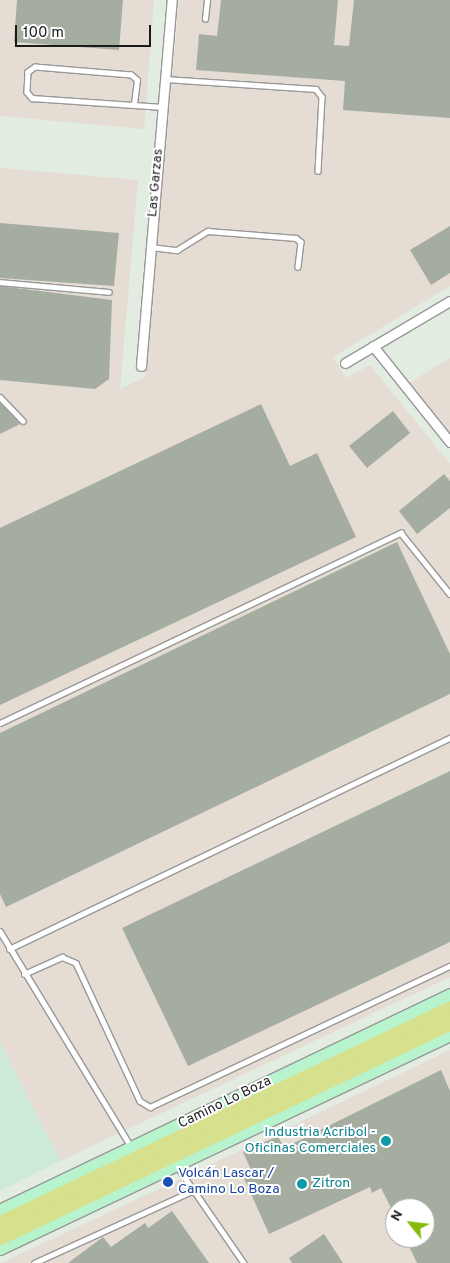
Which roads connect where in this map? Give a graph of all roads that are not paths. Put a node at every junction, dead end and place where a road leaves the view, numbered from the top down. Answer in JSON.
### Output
{"nodes":[{"id":1,"x":172,"y":0,"type":"edge"},
{"id":2,"x":206,"y":0,"type":"edge"},
{"id":3,"x":205,"y":19,"type":"dead end"},
{"id":4,"x":166,"y":79,"type":"junction"},
{"id":5,"x":134,"y":104,"type":"junction"},
{"id":6,"x":163,"y":107,"type":"junction"},
{"id":7,"x":318,"y":171,"type":"dead end"},
{"id":8,"x":151,"y":247,"type":"junction"},
{"id":9,"x":298,"y":267,"type":"dead end"},
{"id":10,"x":0,"y":282,"type":"edge"},
{"id":11,"x":109,"y":292,"type":"dead end"},
{"id":12,"x":450,"y":301,"type":"edge"},
{"id":13,"x":373,"y":346,"type":"junction"},
{"id":14,"x":345,"y":363,"type":"dead end"},
{"id":15,"x":140,"y":366,"type":"dead end"},
{"id":16,"x":0,"y":397,"type":"edge"},
{"id":17,"x":23,"y":421,"type":"dead end"},
{"id":18,"x":450,"y":442,"type":"edge"},
{"id":19,"x":450,"y":594,"type":"edge"},
{"id":20,"x":0,"y":723,"type":"edge"},
{"id":21,"x":450,"y":738,"type":"edge"},
{"id":22,"x":0,"y":931,"type":"edge"},
{"id":23,"x":9,"y":949,"type":"junction"},
{"id":24,"x":450,"y":966,"type":"edge"},
{"id":25,"x":24,"y":974,"type":"junction"},
{"id":26,"x":450,"y":995,"type":"edge"},
{"id":27,"x":450,"y":1008,"type":"edge"},
{"id":28,"x":450,"y":1022,"type":"edge"},
{"id":29,"x":450,"y":1035,"type":"edge"},
{"id":30,"x":132,"y":1148,"type":"junction"},
{"id":31,"x":177,"y":1166,"type":"junction"},
{"id":32,"x":194,"y":1190,"type":"junction"},
{"id":33,"x":0,"y":1211,"type":"edge"},
{"id":34,"x":0,"y":1223,"type":"edge"},
{"id":35,"x":0,"y":1237,"type":"edge"},
{"id":36,"x":0,"y":1250,"type":"edge"},
{"id":37,"x":34,"y":1263,"type":"edge"},
{"id":38,"x":244,"y":1263,"type":"edge"}],
"edges":[{"from":1,"to":4,"type":"street","name":"Las Garzas"},
{"from":2,"to":3,"type":"lane"},
{"from":4,"to":6,"type":"street","name":"Las Garzas"},
{"from":4,"to":7,"type":"lane"},
{"from":5,"to":5,"type":"lane"},
{"from":5,"to":6,"type":"lane"},
{"from":6,"to":8,"type":"street","name":"Las Garzas"},
{"from":8,"to":9,"type":"lane"},
{"from":8,"to":15,"type":"street","name":"Las Garzas"},
{"from":10,"to":11,"type":"lane"},
{"from":12,"to":13,"type":"street"},
{"from":13,"to":14,"type":"street"},
{"from":13,"to":18,"type":"street"},
{"from":16,"to":17,"type":"lane"},
{"from":19,"to":20,"type":"lane"},
{"from":21,"to":23,"type":"lane"},
{"from":22,"to":23,"type":"lane"},
{"from":23,"to":25,"type":"lane"},
{"from":24,"to":25,"type":"lane"},
{"from":25,"to":30,"type":"lane"},
{"from":26,"to":30,"type":"street","name":"Camino Lo Boza"},
{"from":27,"to":34,"type":"highway"},
{"from":28,"to":35,"type":"highway"},
{"from":29,"to":31,"type":"street"},
{"from":30,"to":33,"type":"street","name":"Camino Lo Boza"},
{"from":31,"to":32,"type":"lane"},
{"from":31,"to":36,"type":"street"},
{"from":32,"to":37,"type":"lane"},
{"from":32,"to":38,"type":"lane"}]}
